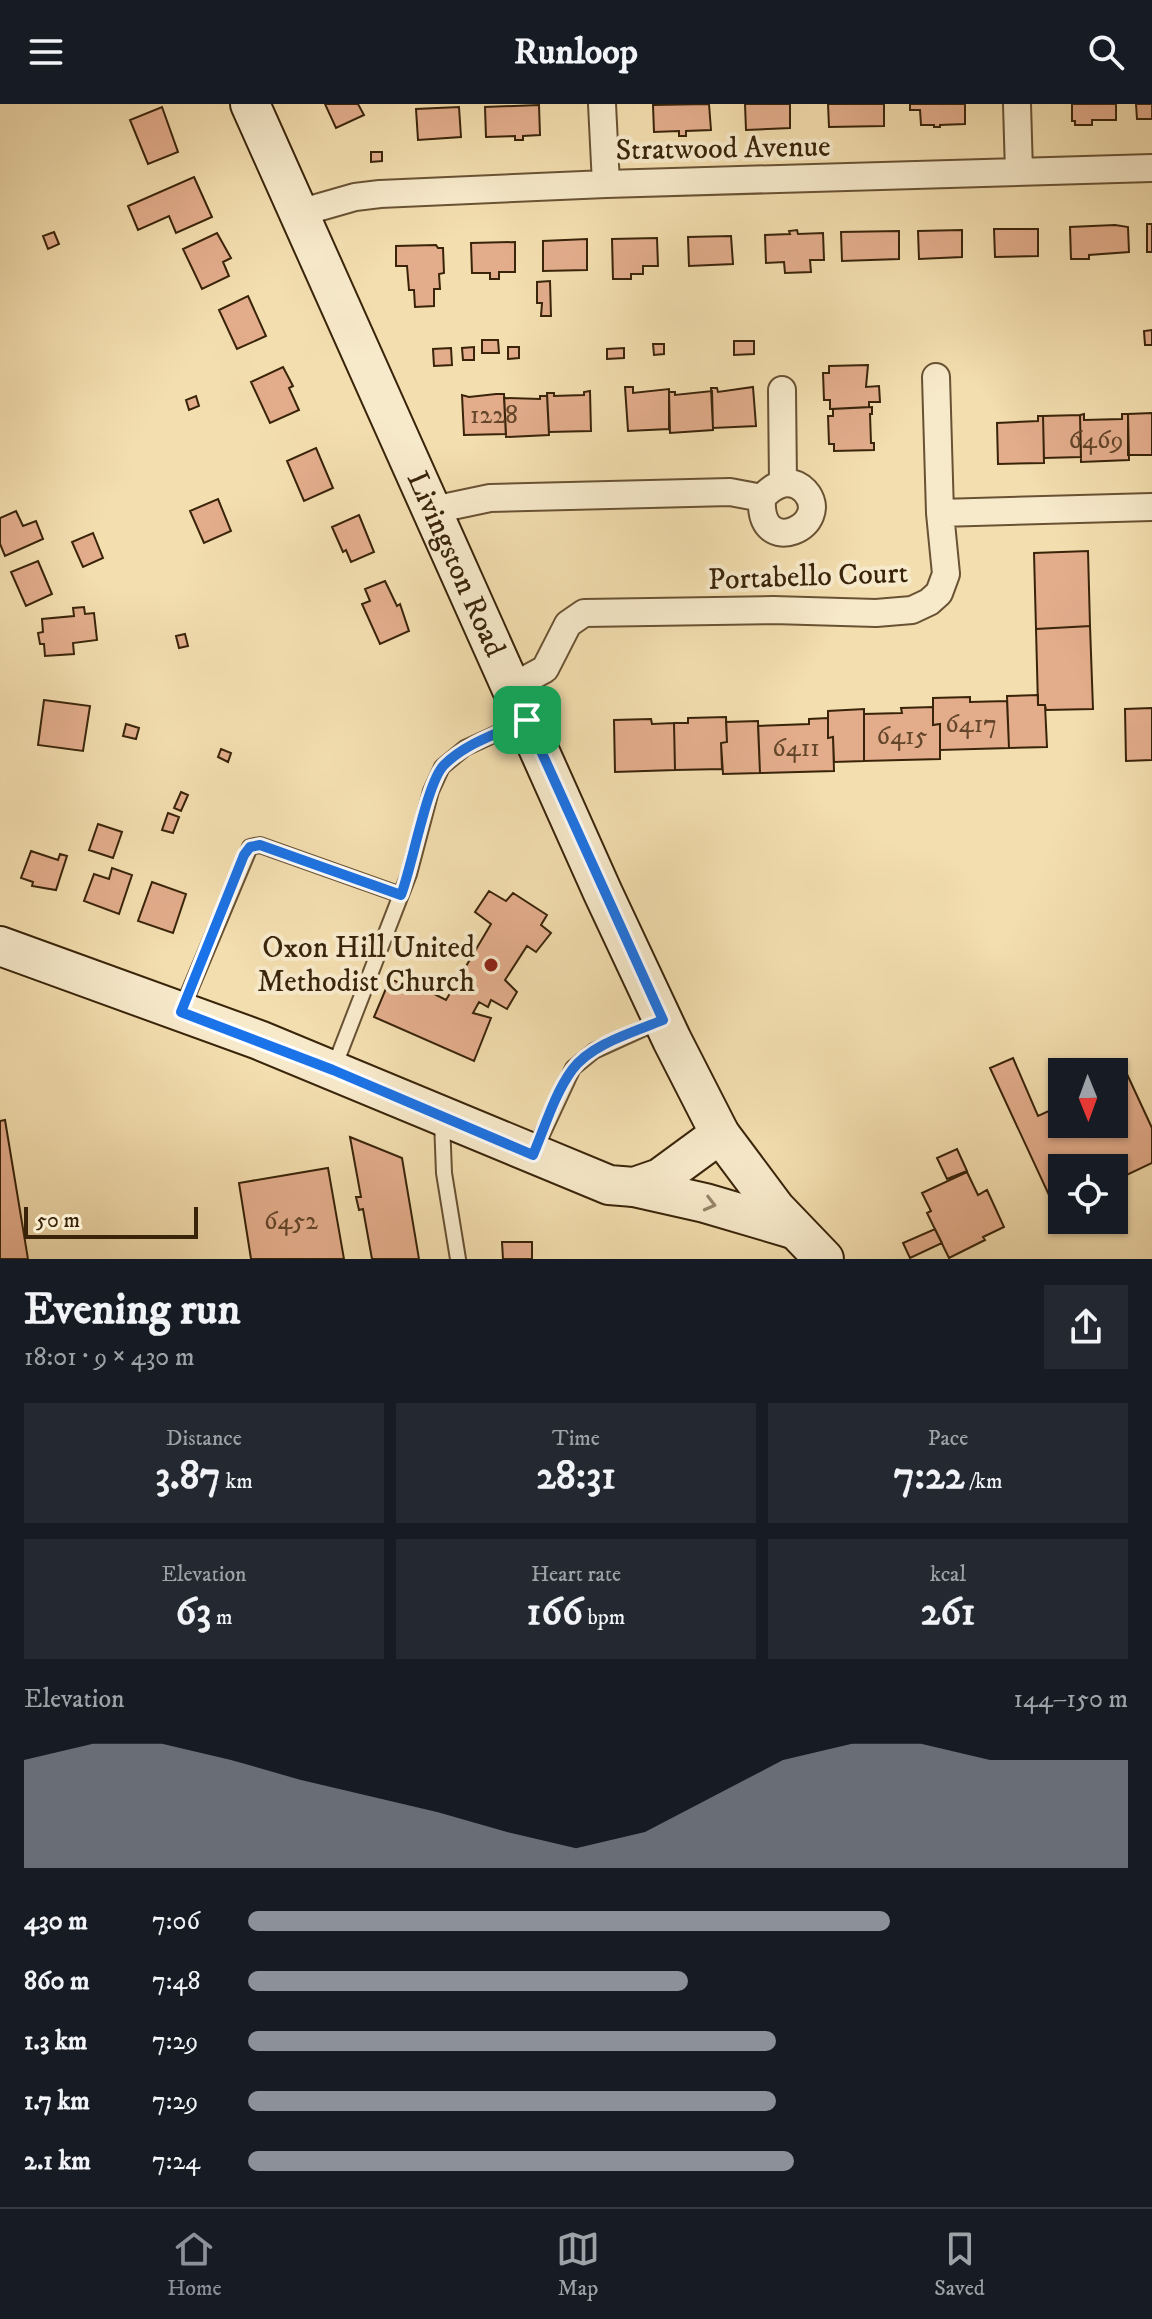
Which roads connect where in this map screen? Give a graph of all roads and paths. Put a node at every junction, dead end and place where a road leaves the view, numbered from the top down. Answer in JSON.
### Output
{"nodes":[{"id":1,"x":250,"y":104,"type":"edge"},
{"id":2,"x":602,"y":104,"type":"edge"},
{"id":3,"x":1017,"y":104,"type":"edge"},
{"id":4,"x":1152,"y":168,"type":"edge"},
{"id":5,"x":1019,"y":172,"type":"junction"},
{"id":6,"x":606,"y":184,"type":"junction"},
{"id":7,"x":299,"y":213,"type":"junction"},
{"id":8,"x":936,"y":377,"type":"dead end"},
{"id":9,"x":782,"y":390,"type":"dead end"},
{"id":10,"x":1152,"y":507,"type":"edge"},
{"id":11,"x":433,"y":510,"type":"junction"},
{"id":12,"x":940,"y":513,"type":"junction"},
{"id":13,"x":519,"y":703,"type":"junction"},
{"id":14,"x":401,"y":895,"type":"junction"},
{"id":15,"x":0,"y":946,"type":"edge"},
{"id":16,"x":181,"y":1012,"type":"junction"},
{"id":17,"x":663,"y":1020,"type":"junction"},
{"id":18,"x":333,"y":1070,"type":"junction"},
{"id":19,"x":442,"y":1116,"type":"junction"},
{"id":20,"x":720,"y":1134,"type":"junction"},
{"id":21,"x":533,"y":1155,"type":"junction"},
{"id":22,"x":634,"y":1187,"type":"junction"},
{"id":23,"x":794,"y":1229,"type":"junction"},
{"id":24,"x":458,"y":1259,"type":"edge"},
{"id":25,"x":824,"y":1259,"type":"edge"}],
"edges":[{"from":1,"to":7,"type":"main road","name":"Livingston Road"},
{"from":2,"to":6,"type":"street"},
{"from":3,"to":5,"type":"street"},
{"from":4,"to":5,"type":"street","name":"Stratwood Avenue"},
{"from":5,"to":6,"type":"street","name":"Stratwood Avenue"},
{"from":6,"to":7,"type":"street","name":"Stratwood Avenue"},
{"from":7,"to":11,"type":"main road","name":"Livingston Road"},
{"from":8,"to":12,"type":"street","name":"Portabello Court"},
{"from":9,"to":11,"type":"street"},
{"from":10,"to":12,"type":"street"},
{"from":11,"to":13,"type":"main road","name":"Livingston Road"},
{"from":12,"to":13,"type":"street","name":"Portabello Court"},
{"from":13,"to":14,"type":"lane"},
{"from":13,"to":17,"type":"main road","name":"Livingston Road"},
{"from":14,"to":16,"type":"lane"},
{"from":14,"to":18,"type":"lane"},
{"from":15,"to":16,"type":"main road"},
{"from":16,"to":18,"type":"main road"},
{"from":17,"to":20,"type":"main road","name":"Livingston Road"},
{"from":17,"to":21,"type":"lane"},
{"from":18,"to":19,"type":"main road"},
{"from":19,"to":21,"type":"main road"},
{"from":19,"to":24,"type":"lane"},
{"from":20,"to":22,"type":"main road"},
{"from":20,"to":23,"type":"main road","name":"Livingston Road"},
{"from":21,"to":22,"type":"main road"},
{"from":22,"to":23,"type":"main road","one_way":true},
{"from":23,"to":25,"type":"main road","name":"Livingston Road"}]}
